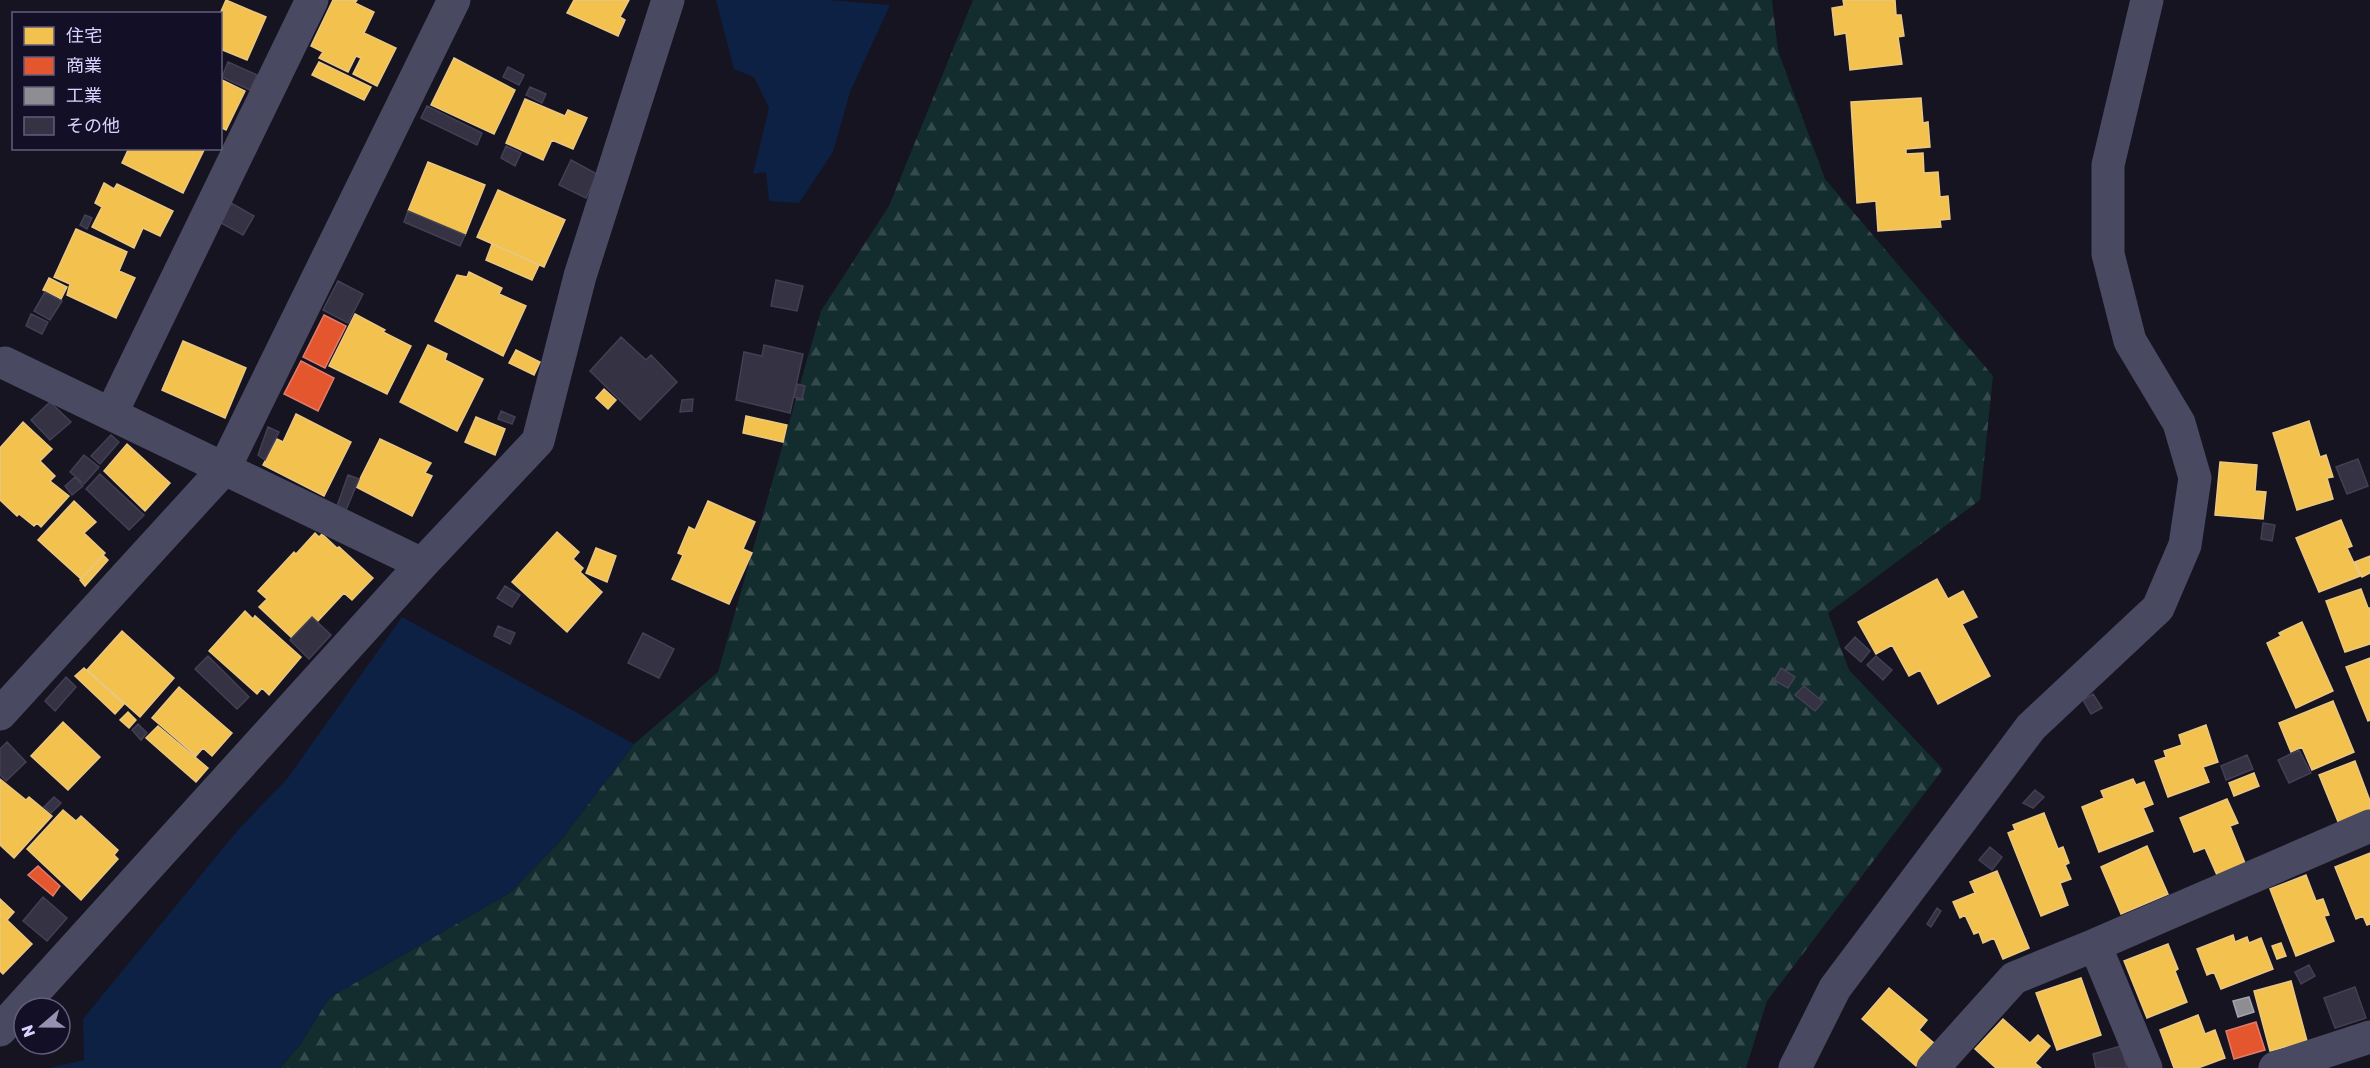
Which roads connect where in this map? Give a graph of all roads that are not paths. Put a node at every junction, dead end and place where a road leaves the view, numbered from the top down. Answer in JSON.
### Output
{"nodes":[{"id":1,"x":312,"y":0,"type":"edge"},
{"id":2,"x":454,"y":0,"type":"edge"},
{"id":3,"x":668,"y":0,"type":"edge"},
{"id":4,"x":2146,"y":0,"type":"edge"},
{"id":5,"x":5,"y":363,"type":"dead end"},
{"id":6,"x":111,"y":414,"type":"junction"},
{"id":7,"x":224,"y":469,"type":"junction"},
{"id":8,"x":422,"y":564,"type":"junction"},
{"id":9,"x":0,"y":714,"type":"edge"},
{"id":10,"x":2370,"y":826,"type":"edge"},
{"id":11,"x":2095,"y":945,"type":"junction"},
{"id":12,"x":0,"y":1030,"type":"edge"},
{"id":13,"x":2370,"y":1037,"type":"edge"},
{"id":14,"x":1795,"y":1068,"type":"edge"},
{"id":15,"x":1933,"y":1068,"type":"edge"},
{"id":16,"x":2146,"y":1068,"type":"edge"},
{"id":17,"x":2275,"y":1068,"type":"edge"}],
"edges":[{"from":1,"to":6,"type":"street"},
{"from":2,"to":7,"type":"street"},
{"from":3,"to":8,"type":"street"},
{"from":4,"to":14,"type":"street"},
{"from":5,"to":6,"type":"street"},
{"from":6,"to":7,"type":"street"},
{"from":7,"to":8,"type":"street"},
{"from":7,"to":9,"type":"street"},
{"from":8,"to":12,"type":"street"},
{"from":10,"to":11,"type":"street"},
{"from":11,"to":15,"type":"street"},
{"from":11,"to":16,"type":"street"},
{"from":13,"to":17,"type":"street"}]}
